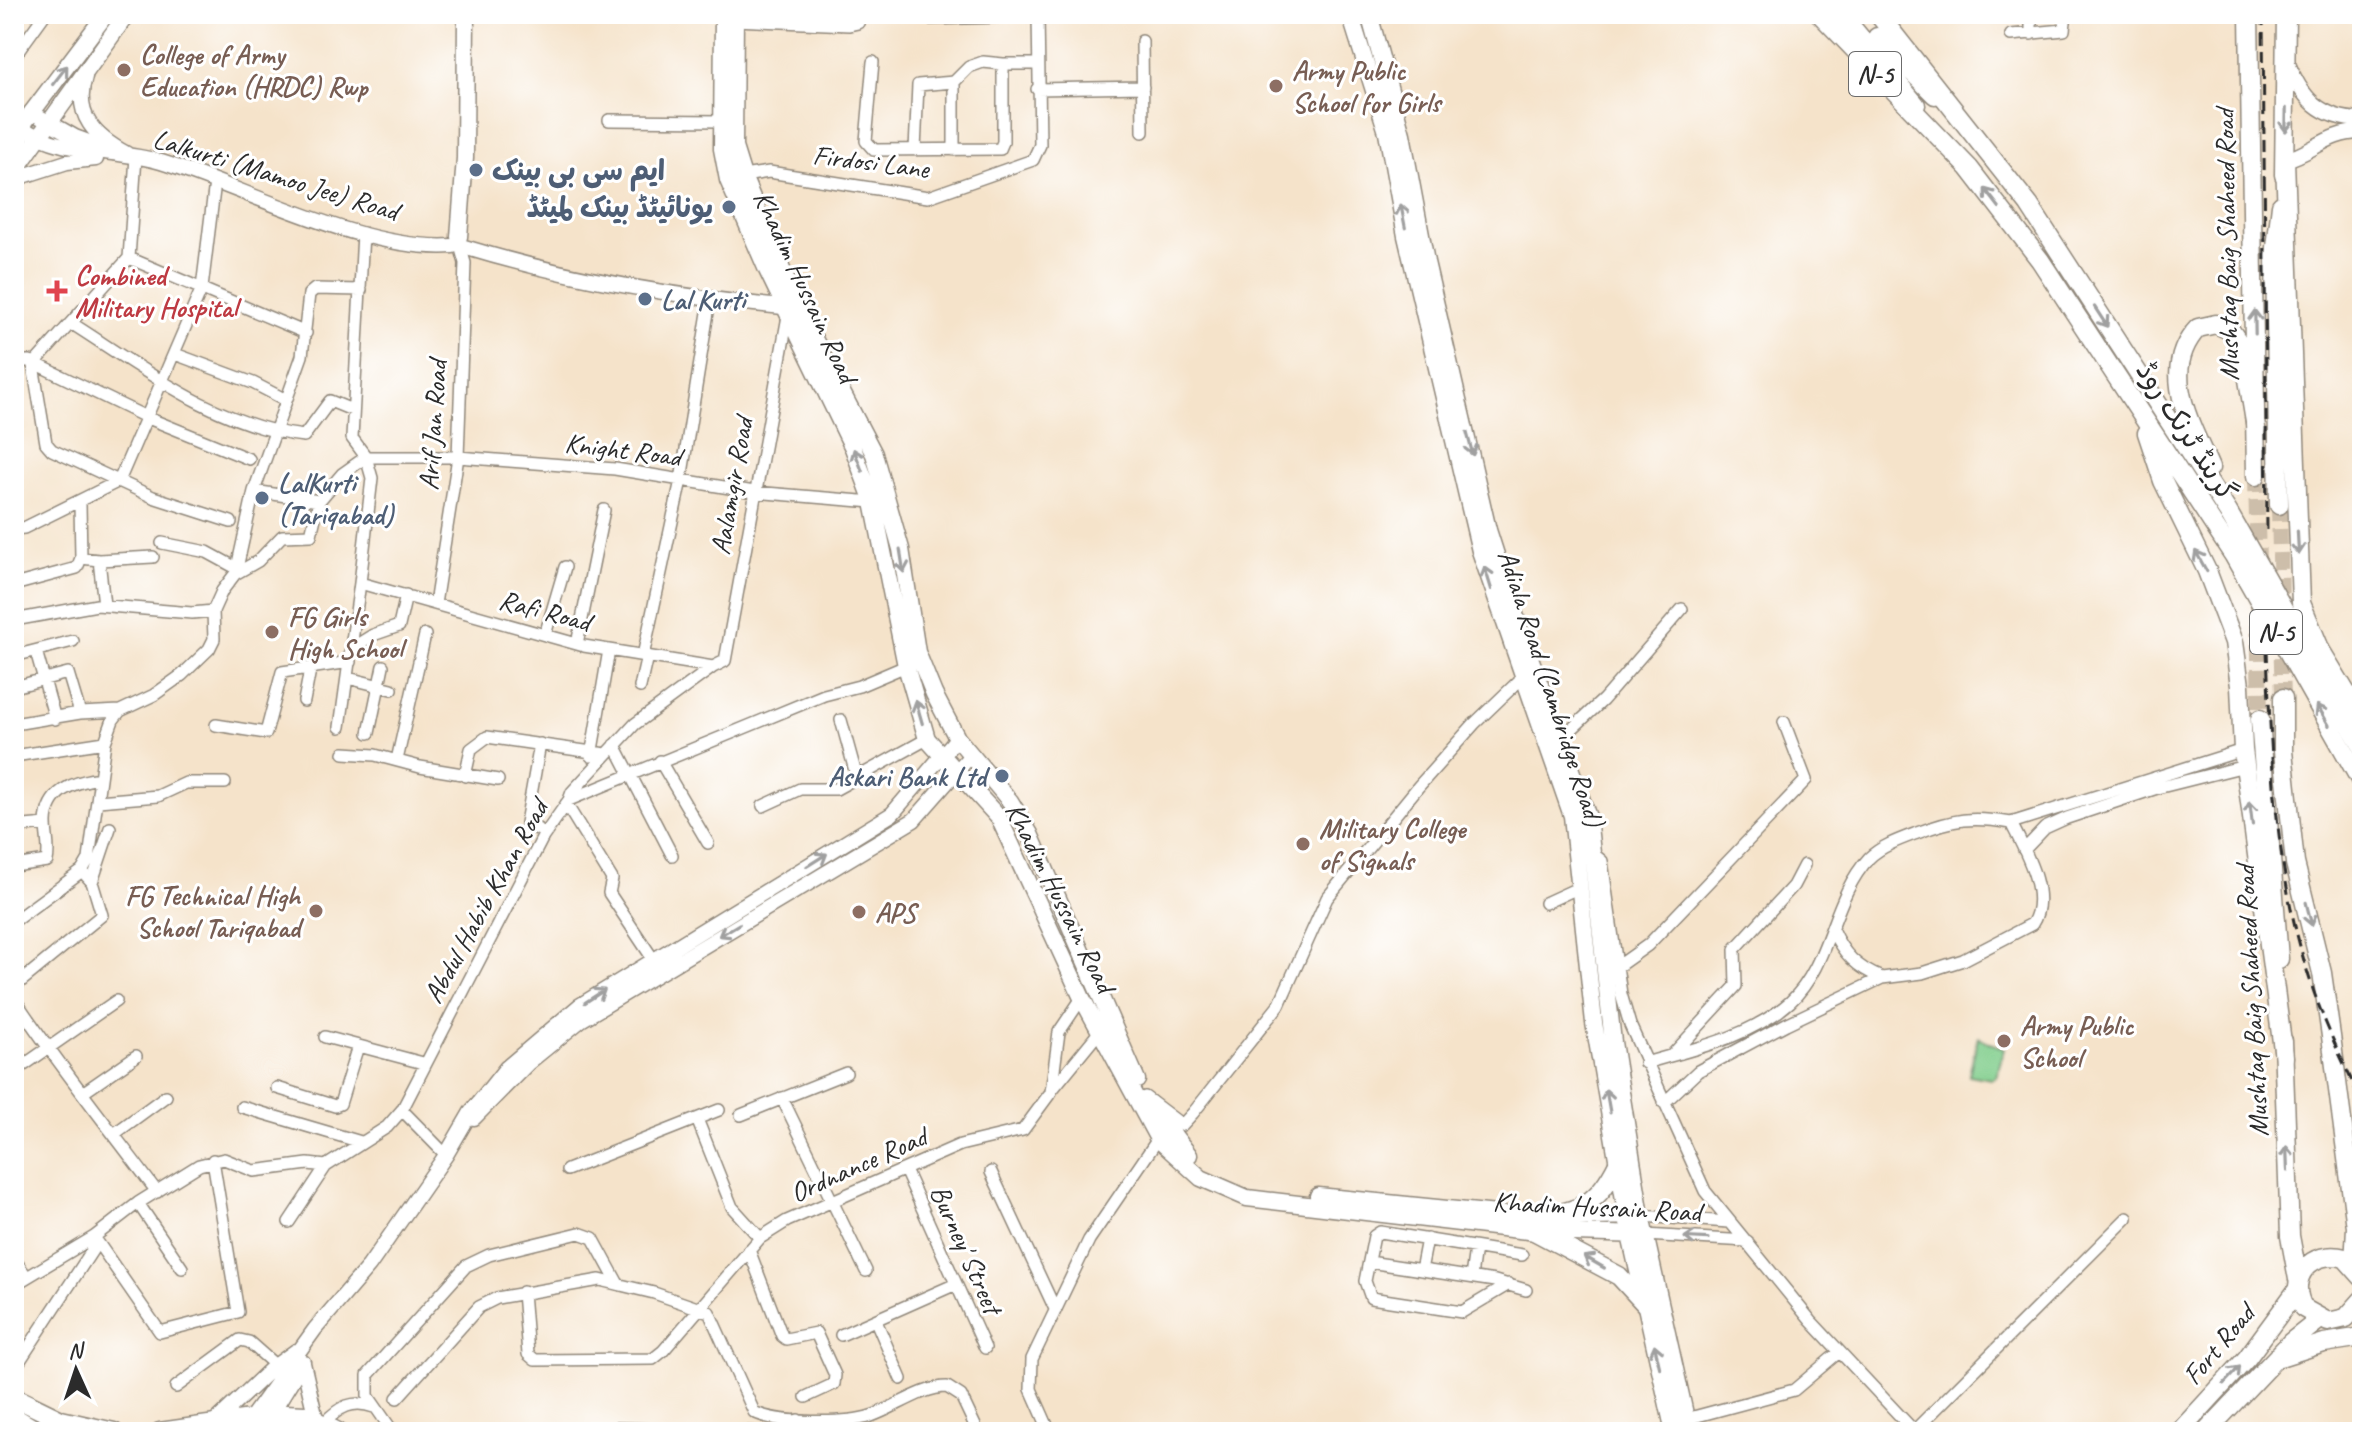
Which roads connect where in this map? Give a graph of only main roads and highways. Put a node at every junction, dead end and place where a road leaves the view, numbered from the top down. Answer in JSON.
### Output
{"nodes":[{"id":1,"x":106,"y":14,"type":"edge"},
{"id":2,"x":127,"y":14,"type":"edge"},
{"id":3,"x":455,"y":14,"type":"edge"},
{"id":4,"x":466,"y":14,"type":"edge"},
{"id":5,"x":1350,"y":14,"type":"edge"},
{"id":6,"x":1369,"y":14,"type":"edge"},
{"id":7,"x":1820,"y":14,"type":"edge"},
{"id":8,"x":1841,"y":14,"type":"edge"},
{"id":9,"x":1856,"y":14,"type":"edge"},
{"id":10,"x":1878,"y":14,"type":"edge"},
{"id":11,"x":2249,"y":14,"type":"edge"},
{"id":12,"x":2286,"y":14,"type":"edge"},
{"id":13,"x":731,"y":16,"type":"edge"},
{"id":14,"x":1959,"y":118,"type":"junction"},
{"id":15,"x":17,"y":131,"type":"edge"},
{"id":16,"x":1934,"y":131,"type":"junction"},
{"id":17,"x":2285,"y":160,"type":"junction"},
{"id":18,"x":14,"y":172,"type":"edge"},
{"id":19,"x":461,"y":186,"type":"junction"},
{"id":20,"x":459,"y":245,"type":"road end"},
{"id":21,"x":790,"y":310,"type":"junction"},
{"id":22,"x":2140,"y":409,"type":"junction"},
{"id":23,"x":2256,"y":428,"type":"junction"},
{"id":24,"x":2256,"y":476,"type":"tunnel mouth"},
{"id":25,"x":2279,"y":505,"type":"tunnel mouth"},
{"id":26,"x":2228,"y":512,"type":"junction"},
{"id":27,"x":2283,"y":698,"type":"tunnel mouth"},
{"id":28,"x":2260,"y":719,"type":"tunnel mouth"},
{"id":29,"x":2362,"y":719,"type":"edge"},
{"id":30,"x":2362,"y":746,"type":"edge"},
{"id":31,"x":2362,"y":783,"type":"edge"},
{"id":32,"x":2284,"y":1057,"type":"junction"},
{"id":33,"x":1618,"y":1163,"type":"junction"},
{"id":34,"x":1634,"y":1216,"type":"junction"},
{"id":35,"x":1537,"y":1225,"type":"junction"},
{"id":36,"x":1637,"y":1235,"type":"junction"},
{"id":37,"x":2290,"y":1236,"type":"junction"},
{"id":38,"x":2358,"y":1271,"type":"edge"},
{"id":39,"x":2298,"y":1284,"type":"junction"},
{"id":40,"x":1645,"y":1304,"type":"junction"},
{"id":41,"x":2361,"y":1304,"type":"edge"},
{"id":42,"x":2319,"y":1320,"type":"junction"},
{"id":43,"x":2265,"y":1335,"type":"junction"},
{"id":44,"x":2362,"y":1337,"type":"edge"},
{"id":45,"x":2274,"y":1359,"type":"junction"},
{"id":46,"x":14,"y":1397,"type":"edge"},
{"id":47,"x":14,"y":1417,"type":"edge"},
{"id":48,"x":1687,"y":1425,"type":"edge"},
{"id":49,"x":321,"y":1426,"type":"edge"},
{"id":50,"x":256,"y":1427,"type":"edge"},
{"id":51,"x":39,"y":1432,"type":"edge"},
{"id":52,"x":114,"y":1432,"type":"edge"},
{"id":53,"x":160,"y":1432,"type":"edge"},
{"id":54,"x":1674,"y":1432,"type":"edge"},
{"id":55,"x":2179,"y":1432,"type":"edge"},
{"id":56,"x":2206,"y":1432,"type":"edge"}],
"edges":[{"from":15,"to":1,"type":"main road","one_way":true},
{"from":2,"to":18,"type":"main road"},
{"from":3,"to":19,"type":"main road"},
{"from":4,"to":19,"type":"main road"},
{"from":33,"to":5,"type":"main road","name":"Adiala Road (Cambridge Road)","one_way":true},
{"from":6,"to":34,"type":"main road","name":"Adiala Road (Cambridge Road)","one_way":true},
{"from":7,"to":16,"type":"main road","number":"N-5"},
{"from":8,"to":16,"type":"main road"},
{"from":9,"to":14,"type":"main road"},
{"from":10,"to":14,"type":"main road"},
{"from":23,"to":11,"type":"main road","name":"Mushtaq Baig Shaheed Road","one_way":true},
{"from":12,"to":17,"type":"main road","one_way":true},
{"from":13,"to":21,"type":"main road","name":"Khadim Hussain Road"},
{"from":13,"to":21,"type":"main road","name":"Khadim Hussain Road"},
{"from":14,"to":26,"type":"main road","name":"گرینڈ ٹرنک روڈ","number":"N-5","one_way":true},
{"from":22,"to":16,"type":"main road","name":"گرینڈ ٹرنک روڈ","number":"N-5","one_way":true},
{"from":17,"to":25,"type":"main road"},
{"from":17,"to":29,"type":"main road","one_way":true},
{"from":19,"to":20,"type":"main road"},
{"from":21,"to":35,"type":"main road","name":"Khadim Hussain Road","one_way":true},
{"from":35,"to":21,"type":"main road","name":"Khadim Hussain Road","one_way":true},
{"from":31,"to":22,"type":"main road","name":"گرینڈ ٹرنک روڈ","number":"N-5","one_way":true},
{"from":32,"to":22,"type":"main road","one_way":true},
{"from":23,"to":24,"type":"main road","name":"Mushtaq Baig Shaheed Road"},
{"from":23,"to":26,"type":"main road"},
{"from":26,"to":30,"type":"main road","name":"گرینڈ ٹرنک روڈ","number":"N-5"},
{"from":27,"to":38,"type":"main road","name":"Mushtaq Baig Shaheed Road","one_way":true},
{"from":28,"to":32,"type":"main road","name":"Mushtaq Baig Shaheed Road"},
{"from":37,"to":32,"type":"main road","name":"Mushtaq Baig Shaheed Road","one_way":true},
{"from":33,"to":34,"type":"main road","name":"Adiala Road (Cambridge Road)"},
{"from":33,"to":35,"type":"main road"},
{"from":34,"to":35,"type":"main road","name":"Khadim Hussain Road"},
{"from":34,"to":36,"type":"main road","name":"Adiala Road (Cambridge Road)"},
{"from":35,"to":36,"type":"main road","name":"Khadim Hussain Road"},
{"from":40,"to":35,"type":"main road","one_way":true},
{"from":36,"to":40,"type":"main road","name":"Adiala Road (Cambridge Road)"},
{"from":36,"to":48,"type":"main road","name":"Adiala Road (Cambridge Road)"},
{"from":37,"to":39,"type":"main road","name":"Mushtaq Baig Shaheed Road"},
{"from":37,"to":43,"type":"main road"},
{"from":38,"to":39,"type":"main road","name":"Fort Road"},
{"from":39,"to":42,"type":"main road"},
{"from":39,"to":43,"type":"main road","name":"Fort Road"},
{"from":54,"to":40,"type":"main road","name":"Adiala Road (Cambridge Road)","one_way":true},
{"from":41,"to":42,"type":"main road"},
{"from":42,"to":45,"type":"main road","name":"Fort Road"},
{"from":55,"to":43,"type":"main road","name":"Fort Road","one_way":true},
{"from":44,"to":45,"type":"main road"},
{"from":45,"to":56,"type":"main road","name":"Fort Road"},
{"from":46,"to":52,"type":"main road"},
{"from":47,"to":51,"type":"main road"},
{"from":49,"to":50,"type":"main road"},
{"from":50,"to":53,"type":"main road"}]}
